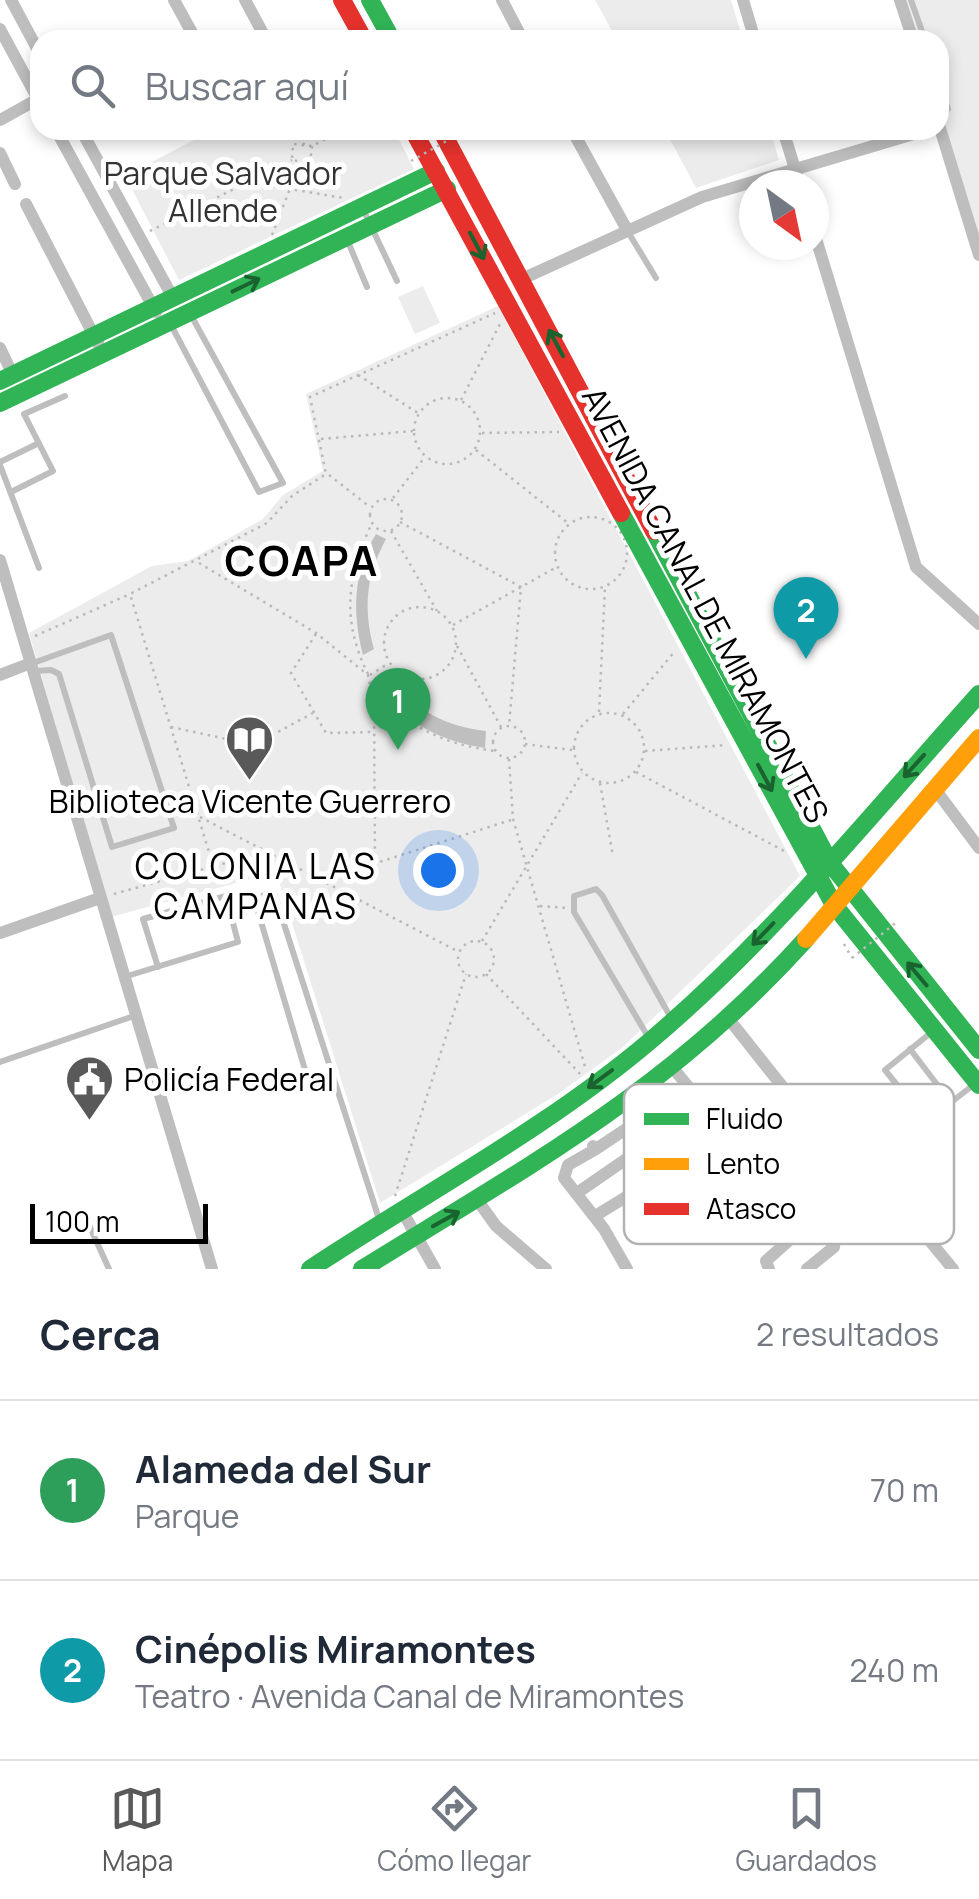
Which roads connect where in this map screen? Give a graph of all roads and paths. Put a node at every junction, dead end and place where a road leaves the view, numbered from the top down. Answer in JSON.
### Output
{"nodes":[{"id":1,"x":11,"y":0,"type":"edge"},
{"id":2,"x":175,"y":0,"type":"edge"},
{"id":3,"x":246,"y":0,"type":"edge"},
{"id":4,"x":342,"y":0,"type":"edge"},
{"id":5,"x":370,"y":0,"type":"edge"},
{"id":6,"x":502,"y":0,"type":"edge"},
{"id":7,"x":742,"y":0,"type":"edge"},
{"id":8,"x":900,"y":0,"type":"edge"},
{"id":9,"x":912,"y":0,"type":"edge"},
{"id":10,"x":0,"y":6,"type":"edge"},
{"id":11,"x":0,"y":29,"type":"edge"},
{"id":12,"x":191,"y":30,"type":"edge"},
{"id":13,"x":262,"y":30,"type":"edge"},
{"id":14,"x":358,"y":30,"type":"edge"},
{"id":15,"x":386,"y":30,"type":"edge"},
{"id":16,"x":518,"y":30,"type":"edge"},
{"id":17,"x":752,"y":30,"type":"edge"},
{"id":18,"x":910,"y":30,"type":"edge"},
{"id":19,"x":922,"y":30,"type":"edge"},
{"id":20,"x":30,"y":35,"type":"edge"},
{"id":21,"x":30,"y":84,"type":"edge"},
{"id":22,"x":30,"y":105,"type":"edge"},
{"id":23,"x":0,"y":120,"type":"edge"},
{"id":24,"x":62,"y":140,"type":"edge"},
{"id":25,"x":86,"y":140,"type":"edge"},
{"id":26,"x":306,"y":140,"type":"edge"},
{"id":27,"x":324,"y":140,"type":"edge"},
{"id":28,"x":419,"y":140,"type":"edge"},
{"id":29,"x":442,"y":140,"type":"edge"},
{"id":30,"x":455,"y":140,"type":"edge"},
{"id":31,"x":578,"y":140,"type":"edge"},
{"id":32,"x":786,"y":140,"type":"edge"},
{"id":33,"x":894,"y":140,"type":"edge"},
{"id":34,"x":943,"y":140,"type":"edge"},
{"id":35,"x":303,"y":145,"type":"junction"},
{"id":36,"x":312,"y":146,"type":"junction"},
{"id":37,"x":90,"y":147,"type":"junction"},
{"id":38,"x":0,"y":154,"type":"edge"},
{"id":39,"x":71,"y":157,"type":"junction"},
{"id":40,"x":292,"y":160,"type":"junction"},
{"id":41,"x":411,"y":161,"type":"dead end"},
{"id":42,"x":301,"y":162,"type":"junction"},
{"id":43,"x":795,"y":170,"type":"joint"},
{"id":44,"x":436,"y":171,"type":"junction"},
{"id":45,"x":247,"y":182,"type":"junction"},
{"id":46,"x":15,"y":184,"type":"dead end"},
{"id":47,"x":111,"y":186,"type":"junction"},
{"id":48,"x":739,"y":186,"type":"edge"},
{"id":49,"x":290,"y":189,"type":"junction"},
{"id":50,"x":447,"y":189,"type":"junction"},
{"id":51,"x":26,"y":204,"type":"dead end"},
{"id":52,"x":366,"y":204,"type":"junction"},
{"id":53,"x":371,"y":224,"type":"junction"},
{"id":54,"x":626,"y":228,"type":"junction"},
{"id":55,"x":139,"y":236,"type":"junction"},
{"id":56,"x":346,"y":236,"type":"junction"},
{"id":57,"x":266,"y":252,"type":"junction"},
{"id":58,"x":979,"y":255,"type":"edge"},
{"id":59,"x":823,"y":260,"type":"edge"},
{"id":60,"x":522,"y":278,"type":"junction"},
{"id":61,"x":656,"y":278,"type":"dead end"},
{"id":62,"x":397,"y":281,"type":"dead end"},
{"id":63,"x":367,"y":287,"type":"dead end"},
{"id":64,"x":172,"y":296,"type":"junction"},
{"id":65,"x":152,"y":306,"type":"junction"},
{"id":66,"x":510,"y":306,"type":"junction"},
{"id":67,"x":190,"y":312,"type":"junction"},
{"id":68,"x":167,"y":323,"type":"junction"},
{"id":69,"x":94,"y":334,"type":"junction"},
{"id":70,"x":0,"y":348,"type":"edge"},
{"id":71,"x":103,"y":353,"type":"junction"},
{"id":72,"x":358,"y":375,"type":"junction"},
{"id":73,"x":6,"y":378,"type":"edge"},
{"id":74,"x":65,"y":396,"type":"dead end"},
{"id":75,"x":460,"y":401,"type":"junction"},
{"id":76,"x":0,"y":402,"type":"edge"},
{"id":77,"x":420,"y":414,"type":"junction"},
{"id":78,"x":414,"y":431,"type":"junction"},
{"id":79,"x":480,"y":432,"type":"junction"},
{"id":80,"x":578,"y":432,"type":"junction"},
{"id":81,"x":319,"y":439,"type":"junction"},
{"id":82,"x":39,"y":443,"type":"junction"},
{"id":83,"x":475,"y":449,"type":"junction"},
{"id":84,"x":426,"y":456,"type":"junction"},
{"id":85,"x":0,"y":463,"type":"edge"},
{"id":86,"x":326,"y":474,"type":"junction"},
{"id":87,"x":10,"y":492,"type":"junction"},
{"id":88,"x":392,"y":500,"type":"junction"},
{"id":89,"x":371,"y":508,"type":"junction"},
{"id":90,"x":400,"y":522,"type":"junction"},
{"id":91,"x":372,"y":523,"type":"junction"},
{"id":92,"x":569,"y":524,"type":"junction"},
{"id":93,"x":391,"y":530,"type":"junction"},
{"id":94,"x":0,"y":560,"type":"edge"},
{"id":95,"x":198,"y":562,"type":"junction"},
{"id":96,"x":557,"y":567,"type":"junction"},
{"id":97,"x":40,"y":568,"type":"dead end"},
{"id":98,"x":604,"y":586,"type":"junction"},
{"id":99,"x":521,"y":587,"type":"junction"},
{"id":100,"x":130,"y":594,"type":"junction"},
{"id":101,"x":438,"y":612,"type":"junction"},
{"id":102,"x":979,"y":624,"type":"edge"},
{"id":103,"x":452,"y":626,"type":"junction"},
{"id":104,"x":316,"y":633,"type":"junction"},
{"id":105,"x":688,"y":635,"type":"junction"},
{"id":106,"x":24,"y":640,"type":"junction"},
{"id":107,"x":456,"y":642,"type":"junction"},
{"id":108,"x":390,"y":663,"type":"junction"},
{"id":109,"x":32,"y":667,"type":"junction"},
{"id":110,"x":368,"y":675,"type":"junction"},
{"id":111,"x":0,"y":676,"type":"edge"},
{"id":112,"x":979,"y":694,"type":"edge"},
{"id":113,"x":314,"y":713,"type":"junction"},
{"id":114,"x":599,"y":714,"type":"junction"},
{"id":115,"x":622,"y":715,"type":"junction"},
{"id":116,"x":509,"y":726,"type":"junction"},
{"id":117,"x":171,"y":727,"type":"junction"},
{"id":118,"x":502,"y":728,"type":"junction"},
{"id":119,"x":372,"y":732,"type":"junction"},
{"id":120,"x":979,"y":738,"type":"edge"},
{"id":121,"x":525,"y":744,"type":"junction"},
{"id":122,"x":746,"y":744,"type":"junction"},
{"id":123,"x":574,"y":750,"type":"junction"},
{"id":124,"x":495,"y":751,"type":"junction"},
{"id":125,"x":644,"y":751,"type":"junction"},
{"id":126,"x":509,"y":758,"type":"junction"},
{"id":127,"x":583,"y":772,"type":"junction"},
{"id":128,"x":635,"y":772,"type":"junction"},
{"id":129,"x":600,"y":782,"type":"junction"},
{"id":130,"x":935,"y":789,"type":"junction"},
{"id":131,"x":199,"y":816,"type":"junction"},
{"id":132,"x":513,"y":819,"type":"junction"},
{"id":133,"x":976,"y":840,"type":"edge"},
{"id":134,"x":802,"y":848,"type":"junction"},
{"id":135,"x":267,"y":852,"type":"junction"},
{"id":136,"x":613,"y":856,"type":"dead end"},
{"id":137,"x":375,"y":860,"type":"junction"},
{"id":138,"x":213,"y":865,"type":"junction"},
{"id":139,"x":527,"y":866,"type":"junction"},
{"id":140,"x":824,"y":870,"type":"junction"},
{"id":141,"x":322,"y":880,"type":"junction"},
{"id":142,"x":848,"y":890,"type":"junction"},
{"id":143,"x":100,"y":898,"type":"junction"},
{"id":144,"x":834,"y":905,"type":"junction"},
{"id":145,"x":538,"y":906,"type":"junction"},
{"id":146,"x":568,"y":908,"type":"dead end"},
{"id":147,"x":898,"y":921,"type":"dead end"},
{"id":148,"x":0,"y":933,"type":"edge"},
{"id":149,"x":482,"y":942,"type":"junction"},
{"id":150,"x":842,"y":946,"type":"dead end"},
{"id":151,"x":459,"y":952,"type":"junction"},
{"id":152,"x":158,"y":967,"type":"junction"},
{"id":153,"x":466,"y":974,"type":"junction"},
{"id":154,"x":486,"y":974,"type":"junction"},
{"id":155,"x":123,"y":977,"type":"junction"},
{"id":156,"x":134,"y":1016,"type":"junction"},
{"id":157,"x":728,"y":1018,"type":"junction"},
{"id":158,"x":674,"y":1019,"type":"junction"},
{"id":159,"x":934,"y":1030,"type":"junction"},
{"id":160,"x":973,"y":1034,"type":"edge"},
{"id":161,"x":650,"y":1041,"type":"junction"},
{"id":162,"x":702,"y":1044,"type":"junction"},
{"id":163,"x":910,"y":1050,"type":"junction"},
{"id":164,"x":979,"y":1050,"type":"edge"},
{"id":165,"x":0,"y":1062,"type":"edge"},
{"id":166,"x":673,"y":1068,"type":"junction"},
{"id":167,"x":334,"y":1083,"type":"junction"},
{"id":168,"x":978,"y":1083,"type":"edge"},
{"id":169,"x":650,"y":1084,"type":"edge"},
{"id":170,"x":686,"y":1084,"type":"edge"},
{"id":171,"x":780,"y":1084,"type":"edge"},
{"id":172,"x":896,"y":1084,"type":"edge"},
{"id":173,"x":937,"y":1084,"type":"edge"},
{"id":174,"x":591,"y":1086,"type":"junction"},
{"id":175,"x":954,"y":1101,"type":"edge"},
{"id":176,"x":624,"y":1103,"type":"edge"},
{"id":177,"x":624,"y":1130,"type":"edge"},
{"id":178,"x":583,"y":1132,"type":"junction"},
{"id":179,"x":596,"y":1149,"type":"junction"},
{"id":180,"x":624,"y":1161,"type":"edge"},
{"id":181,"x":577,"y":1193,"type":"junction"},
{"id":182,"x":624,"y":1198,"type":"edge"},
{"id":183,"x":478,"y":1201,"type":"junction"},
{"id":184,"x":390,"y":1215,"type":"junction"},
{"id":185,"x":86,"y":1216,"type":"dead end"},
{"id":186,"x":595,"y":1216,"type":"junction"},
{"id":187,"x":414,"y":1236,"type":"junction"},
{"id":188,"x":785,"y":1244,"type":"edge"},
{"id":189,"x":837,"y":1244,"type":"edge"},
{"id":190,"x":932,"y":1244,"type":"edge"},
{"id":191,"x":109,"y":1269,"type":"edge"},
{"id":192,"x":212,"y":1269,"type":"edge"},
{"id":193,"x":310,"y":1269,"type":"edge"},
{"id":194,"x":362,"y":1269,"type":"edge"},
{"id":195,"x":435,"y":1269,"type":"edge"},
{"id":196,"x":546,"y":1269,"type":"edge"},
{"id":197,"x":627,"y":1269,"type":"edge"},
{"id":198,"x":768,"y":1269,"type":"edge"},
{"id":199,"x":807,"y":1269,"type":"edge"},
{"id":200,"x":953,"y":1269,"type":"edge"}],
"edges":[{"from":1,"to":10,"type":"street"},
{"from":1,"to":20,"type":"street"},
{"from":2,"to":12,"type":"street"},
{"from":3,"to":13,"type":"street"},
{"from":4,"to":14,"type":"main road"},
{"from":5,"to":15,"type":"main road"},
{"from":6,"to":16,"type":"street"},
{"from":7,"to":17,"type":"street"},
{"from":8,"to":18,"type":"street"},
{"from":9,"to":19,"type":"lane"},
{"from":11,"to":21,"type":"street"},
{"from":22,"to":23,"type":"street"},
{"from":24,"to":39,"type":"street"},
{"from":25,"to":37,"type":"street"},
{"from":26,"to":35,"type":"path"},
{"from":27,"to":36,"type":"path"},
{"from":28,"to":44,"type":"main road","name":"AVENIDA CANAL DE MIRAMONTES"},
{"from":29,"to":41,"type":"path","bridge":true},
{"from":30,"to":60,"type":"main road","name":"AVENIDA CANAL DE MIRAMONTES"},
{"from":31,"to":54,"type":"street"},
{"from":32,"to":43,"type":"street"},
{"from":33,"to":43,"type":"street"},
{"from":34,"to":58,"type":"street"},
{"from":35,"to":36,"type":"path"},
{"from":35,"to":40,"type":"path"},
{"from":36,"to":42,"type":"path"},
{"from":37,"to":39,"type":"street"},
{"from":37,"to":47,"type":"street"},
{"from":38,"to":46,"type":"street"},
{"from":39,"to":65,"type":"street"},
{"from":40,"to":42,"type":"path"},
{"from":40,"to":45,"type":"path"},
{"from":42,"to":49,"type":"path"},
{"from":44,"to":50,"type":"main road","name":"AVENIDA CANAL DE MIRAMONTES"},
{"from":44,"to":52,"type":"main road"},
{"from":45,"to":47,"type":"path"},
{"from":45,"to":49,"type":"path"},
{"from":45,"to":55,"type":"path"},
{"from":47,"to":55,"type":"street"},
{"from":48,"to":54,"type":"street"},
{"from":49,"to":52,"type":"path"},
{"from":49,"to":57,"type":"path"},
{"from":50,"to":53,"type":"main road"},
{"from":50,"to":66,"type":"main road","name":"AVENIDA CANAL DE MIRAMONTES","one_way":true},
{"from":51,"to":69,"type":"street"},
{"from":52,"to":53,"type":"lane"},
{"from":52,"to":57,"type":"main road"},
{"from":53,"to":56,"type":"main road"},
{"from":53,"to":62,"type":"lane"},
{"from":54,"to":60,"type":"street"},
{"from":54,"to":61,"type":"lane"},
{"from":55,"to":64,"type":"street"},
{"from":56,"to":63,"type":"lane"},
{"from":67,"to":56,"type":"main road","one_way":true},
{"from":57,"to":64,"type":"main road"},
{"from":59,"to":102,"type":"street"},
{"from":140,"to":60,"type":"main road","name":"AVENIDA CANAL DE MIRAMONTES","one_way":true},
{"from":64,"to":65,"type":"main road"},
{"from":65,"to":68,"type":"street"},
{"from":65,"to":69,"type":"main road"},
{"from":66,"to":72,"type":"path"},
{"from":66,"to":75,"type":"path"},
{"from":66,"to":80,"type":"main road","name":"AVENIDA CANAL DE MIRAMONTES"},
{"from":67,"to":68,"type":"main road"},
{"from":67,"to":68,"type":"lane"},
{"from":68,"to":71,"type":"main road"},
{"from":69,"to":71,"type":"street"},
{"from":69,"to":73,"type":"main road"},
{"from":70,"to":73,"type":"street"},
{"from":71,"to":76,"type":"main road"},
{"from":72,"to":77,"type":"path"},
{"from":72,"to":81,"type":"path"},
{"from":74,"to":82,"type":"lane"},
{"from":75,"to":77,"type":"path"},
{"from":75,"to":79,"type":"path"},
{"from":77,"to":78,"type":"path"},
{"from":78,"to":81,"type":"path"},
{"from":78,"to":84,"type":"path"},
{"from":79,"to":80,"type":"path"},
{"from":79,"to":83,"type":"path"},
{"from":80,"to":105,"type":"main road","name":"AVENIDA CANAL DE MIRAMONTES"},
{"from":81,"to":86,"type":"path"},
{"from":82,"to":85,"type":"lane"},
{"from":82,"to":87,"type":"lane"},
{"from":83,"to":84,"type":"path"},
{"from":83,"to":92,"type":"path"},
{"from":84,"to":88,"type":"path"},
{"from":85,"to":87,"type":"lane"},
{"from":86,"to":89,"type":"path"},
{"from":86,"to":95,"type":"path"},
{"from":87,"to":97,"type":"lane"},
{"from":88,"to":89,"type":"path"},
{"from":88,"to":90,"type":"path"},
{"from":89,"to":91,"type":"path"},
{"from":90,"to":93,"type":"path"},
{"from":90,"to":99,"type":"path"},
{"from":91,"to":93,"type":"path"},
{"from":91,"to":110,"type":"path"},
{"from":92,"to":96,"type":"path"},
{"from":92,"to":98,"type":"path"},
{"from":93,"to":101,"type":"path"},
{"from":94,"to":106,"type":"street"},
{"from":95,"to":100,"type":"path"},
{"from":95,"to":104,"type":"path"},
{"from":96,"to":98,"type":"path"},
{"from":96,"to":99,"type":"path"},
{"from":98,"to":114,"type":"path"},
{"from":99,"to":103,"type":"path"},
{"from":99,"to":116,"type":"path"},
{"from":100,"to":106,"type":"path"},
{"from":100,"to":117,"type":"path"},
{"from":101,"to":103,"type":"path"},
{"from":101,"to":108,"type":"path"},
{"from":103,"to":107,"type":"path"},
{"from":104,"to":110,"type":"path"},
{"from":104,"to":113,"type":"path"},
{"from":105,"to":115,"type":"path"},
{"from":105,"to":122,"type":"main road","name":"AVENIDA CANAL DE MIRAMONTES"},
{"from":106,"to":109,"type":"street"},
{"from":107,"to":108,"type":"path"},
{"from":107,"to":118,"type":"path"},
{"from":108,"to":110,"type":"path"},
{"from":109,"to":109,"type":"lane"},
{"from":109,"to":111,"type":"street"},
{"from":109,"to":143,"type":"street"},
{"from":110,"to":119,"type":"path"},
{"from":110,"to":124,"type":"path"},
{"from":112,"to":140,"type":"main road","one_way":true},
{"from":113,"to":117,"type":"path"},
{"from":113,"to":119,"type":"path"},
{"from":114,"to":115,"type":"path"},
{"from":114,"to":123,"type":"path"},
{"from":115,"to":125,"type":"path"},
{"from":116,"to":118,"type":"path"},
{"from":116,"to":121,"type":"path"},
{"from":117,"to":131,"type":"path"},
{"from":118,"to":124,"type":"path"},
{"from":119,"to":137,"type":"path"},
{"from":120,"to":130,"type":"main road"},
{"from":121,"to":123,"type":"path"},
{"from":121,"to":126,"type":"path"},
{"from":122,"to":125,"type":"path"},
{"from":122,"to":134,"type":"main road","name":"AVENIDA CANAL DE MIRAMONTES","one_way":true},
{"from":123,"to":127,"type":"path"},
{"from":124,"to":126,"type":"path"},
{"from":125,"to":128,"type":"path"},
{"from":126,"to":132,"type":"path"},
{"from":127,"to":129,"type":"path"},
{"from":127,"to":139,"type":"path"},
{"from":128,"to":129,"type":"path"},
{"from":128,"to":134,"type":"path"},
{"from":129,"to":136,"type":"path"},
{"from":130,"to":133,"type":"street"},
{"from":130,"to":142,"type":"main road"},
{"from":131,"to":135,"type":"path"},
{"from":131,"to":138,"type":"path"},
{"from":132,"to":137,"type":"path"},
{"from":132,"to":139,"type":"path"},
{"from":134,"to":140,"type":"main road","name":"AVENIDA CANAL DE MIRAMONTES"},
{"from":135,"to":138,"type":"path"},
{"from":135,"to":141,"type":"path"},
{"from":137,"to":141,"type":"path"},
{"from":138,"to":143,"type":"path"},
{"from":139,"to":145,"type":"path"},
{"from":139,"to":149,"type":"path"},
{"from":140,"to":142,"type":"main road","name":"AVENIDA CANAL DE MIRAMONTES"},
{"from":140,"to":144,"type":"main road","name":"AVENIDA CANAL DE MIRAMONTES"},
{"from":140,"to":158,"type":"main road","one_way":true},
{"from":141,"to":151,"type":"path"},
{"from":142,"to":144,"type":"main road"},
{"from":160,"to":142,"type":"main road","name":"AVENIDA CANAL DE MIRAMONTES","one_way":true},
{"from":143,"to":148,"type":"street"},
{"from":143,"to":155,"type":"street"},
{"from":144,"to":157,"type":"main road"},
{"from":144,"to":159,"type":"main road","name":"AVENIDA CANAL DE MIRAMONTES"},
{"from":145,"to":146,"type":"path"},
{"from":145,"to":174,"type":"path"},
{"from":147,"to":150,"type":"path","bridge":true},
{"from":149,"to":151,"type":"path"},
{"from":149,"to":154,"type":"path"},
{"from":151,"to":153,"type":"path"},
{"from":152,"to":152,"type":"lane"},
{"from":152,"to":155,"type":"lane"},
{"from":153,"to":154,"type":"path"},
{"from":153,"to":184,"type":"path"},
{"from":154,"to":174,"type":"path"},
{"from":155,"to":156,"type":"street"},
{"from":156,"to":165,"type":"lane"},
{"from":156,"to":192,"type":"street"},
{"from":157,"to":162,"type":"main road"},
{"from":157,"to":171,"type":"street"},
{"from":158,"to":161,"type":"main road"},
{"from":158,"to":161,"type":"lane"},
{"from":158,"to":162,"type":"main road"},
{"from":159,"to":163,"type":"lane"},
{"from":159,"to":168,"type":"main road","name":"AVENIDA CANAL DE MIRAMONTES"},
{"from":160,"to":164,"type":"main road","name":"AVENIDA CANAL DE MIRAMONTES"},
{"from":161,"to":174,"type":"main road","one_way":true},
{"from":162,"to":166,"type":"main road"},
{"from":163,"to":172,"type":"lane"},
{"from":163,"to":173,"type":"lane"},
{"from":166,"to":169,"type":"main road"},
{"from":166,"to":170,"type":"street"},
{"from":167,"to":167,"type":"lane"},
{"from":167,"to":184,"type":"lane"},
{"from":168,"to":175,"type":"lane"},
{"from":174,"to":184,"type":"main road"},
{"from":176,"to":178,"type":"main road"},
{"from":177,"to":179,"type":"street"},
{"from":178,"to":179,"type":"street"},
{"from":178,"to":183,"type":"main road"},
{"from":179,"to":181,"type":"street"},
{"from":180,"to":181,"type":"street"},
{"from":181,"to":186,"type":"street"},
{"from":182,"to":186,"type":"street"},
{"from":187,"to":183,"type":"main road","one_way":true},
{"from":183,"to":196,"type":"street"},
{"from":184,"to":187,"type":"street"},
{"from":184,"to":193,"type":"main road"},
{"from":185,"to":191,"type":"lane"},
{"from":186,"to":197,"type":"street"},
{"from":187,"to":194,"type":"main road"},
{"from":187,"to":195,"type":"street"},
{"from":188,"to":198,"type":"street"},
{"from":189,"to":199,"type":"street"},
{"from":190,"to":200,"type":"street"}]}
